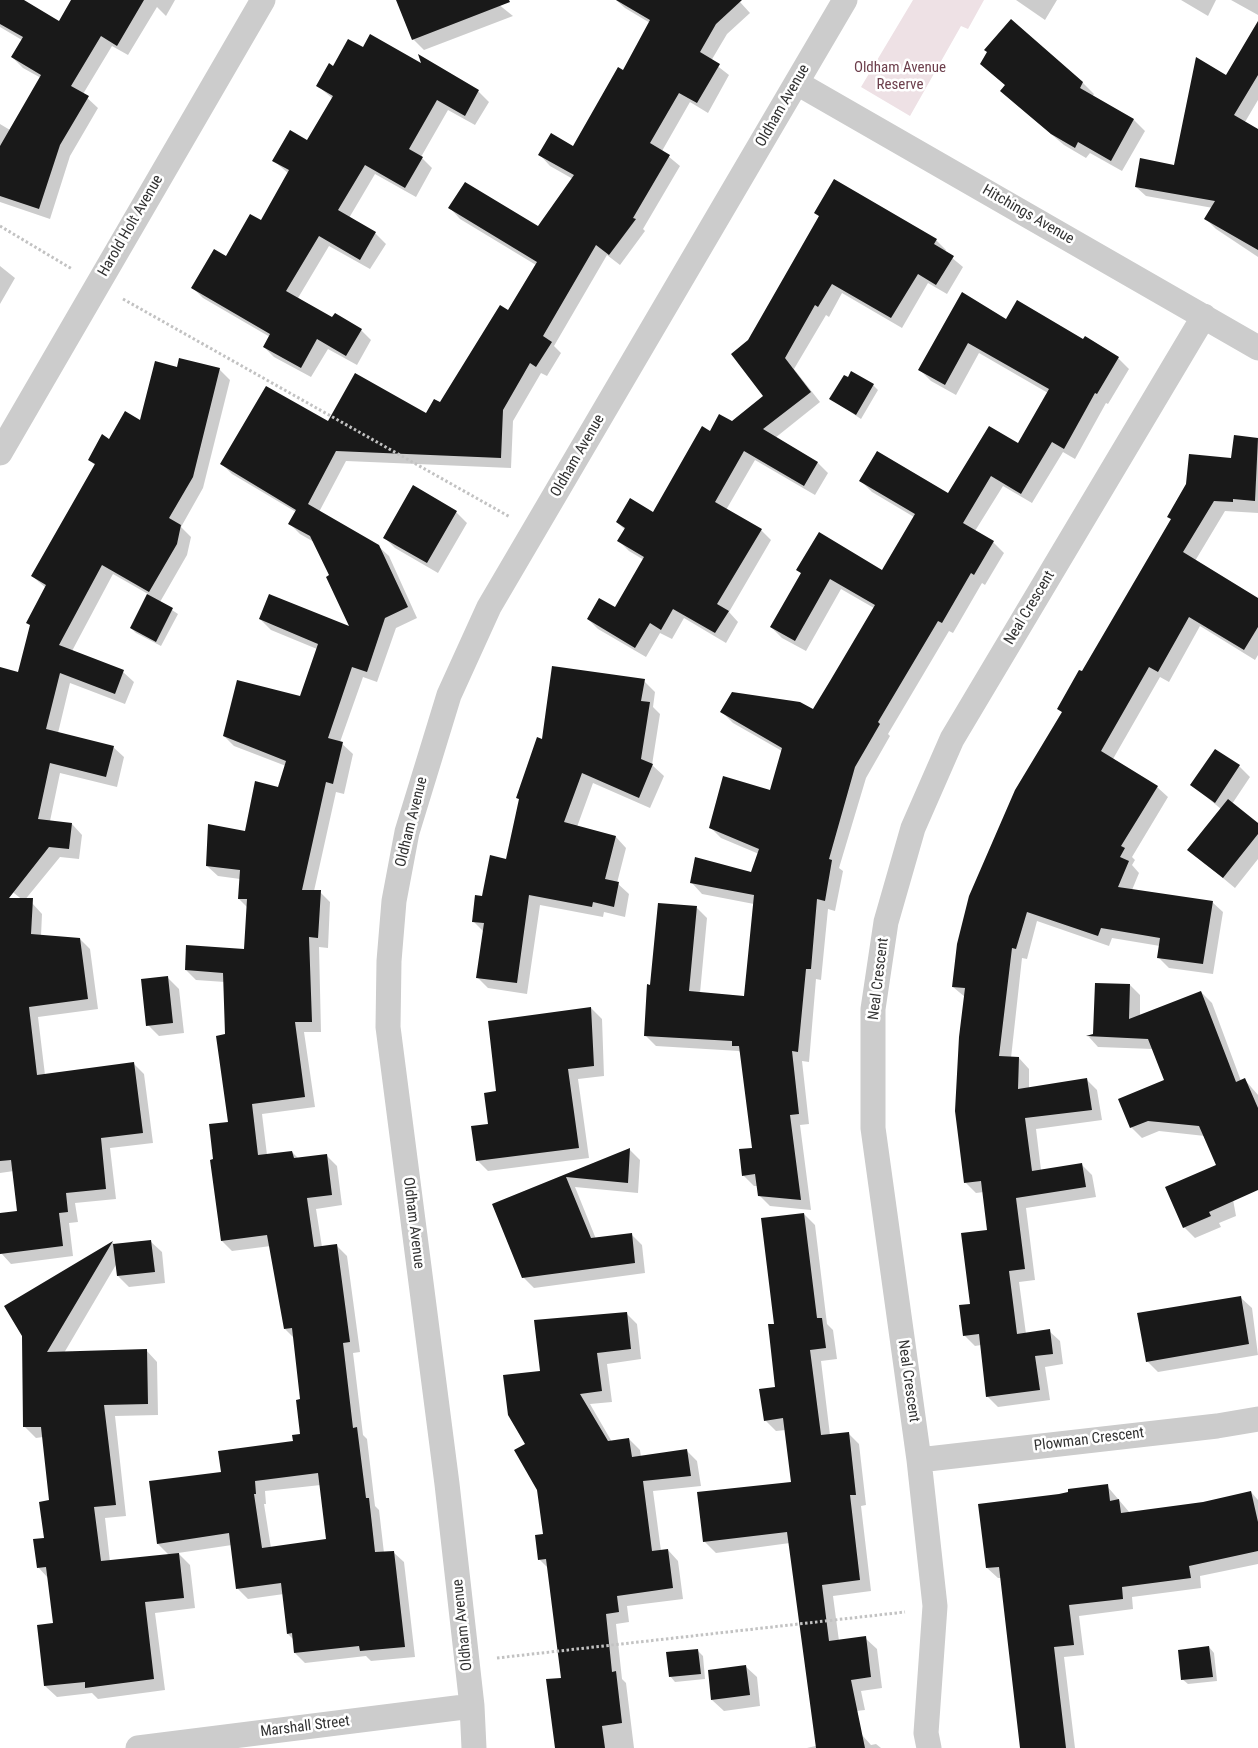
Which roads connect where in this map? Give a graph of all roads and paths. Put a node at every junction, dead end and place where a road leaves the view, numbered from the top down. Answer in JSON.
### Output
{"nodes":[{"id":1,"x":263,"y":0,"type":"edge"},
{"id":2,"x":845,"y":0,"type":"edge"},
{"id":3,"x":797,"y":83,"type":"junction"},
{"id":4,"x":0,"y":226,"type":"edge"},
{"id":5,"x":97,"y":284,"type":"junction"},
{"id":6,"x":1204,"y":316,"type":"junction"},
{"id":7,"x":1258,"y":348,"type":"edge"},
{"id":8,"x":0,"y":453,"type":"edge"},
{"id":9,"x":534,"y":530,"type":"junction"},
{"id":10,"x":1258,"y":1419,"type":"edge"},
{"id":11,"x":919,"y":1460,"type":"junction"},
{"id":12,"x":935,"y":1606,"type":"junction"},
{"id":13,"x":466,"y":1661,"type":"junction"},
{"id":14,"x":472,"y":1706,"type":"junction"},
{"id":15,"x":138,"y":1748,"type":"edge"},
{"id":16,"x":474,"y":1748,"type":"edge"},
{"id":17,"x":929,"y":1748,"type":"edge"}],
"edges":[{"from":1,"to":5,"type":"street","name":"Harold Holt Avenue"},
{"from":2,"to":3,"type":"street","name":"Oldham Avenue"},
{"from":3,"to":6,"type":"street","name":"Hitchings Avenue"},
{"from":3,"to":9,"type":"street","name":"Oldham Avenue"},
{"from":4,"to":5,"type":"path"},
{"from":5,"to":8,"type":"street","name":"Harold Holt Avenue"},
{"from":5,"to":9,"type":"path"},
{"from":6,"to":7,"type":"street","name":"Hitchings Avenue"},
{"from":6,"to":11,"type":"street","name":"Neal Crescent"},
{"from":9,"to":13,"type":"street","name":"Oldham Avenue"},
{"from":10,"to":11,"type":"street","name":"Plowman Crescent"},
{"from":11,"to":12,"type":"street","name":"Neal Crescent"},
{"from":12,"to":13,"type":"path"},
{"from":12,"to":17,"type":"street","name":"Neal Crescent"},
{"from":13,"to":14,"type":"street","name":"Oldham Avenue"},
{"from":14,"to":15,"type":"street","name":"Marshall Street"},
{"from":14,"to":16,"type":"street","name":"Oldham Avenue"}]}
